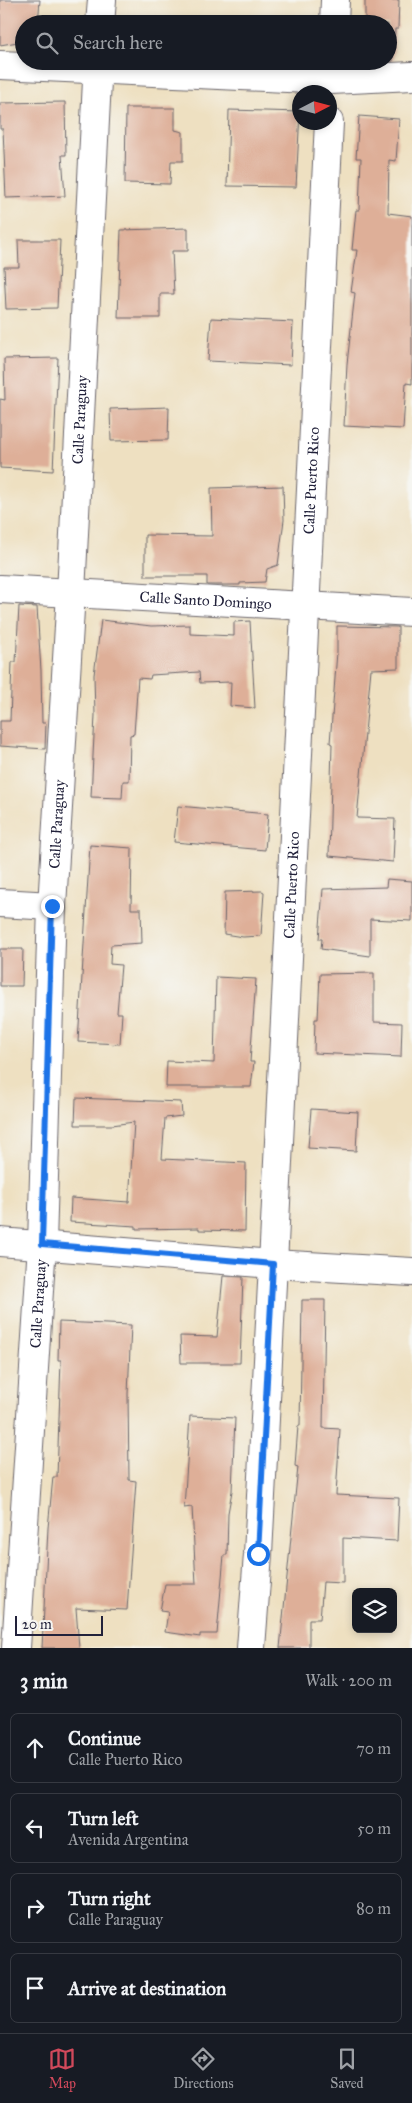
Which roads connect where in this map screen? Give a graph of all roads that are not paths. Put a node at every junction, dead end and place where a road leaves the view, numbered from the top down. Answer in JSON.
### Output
{"nodes":[{"id":1,"x":102,"y":0,"type":"edge"},
{"id":2,"x":335,"y":0,"type":"edge"},
{"id":3,"x":101,"y":15,"type":"edge"},
{"id":4,"x":334,"y":15,"type":"edge"},
{"id":5,"x":0,"y":65,"type":"edge"},
{"id":6,"x":15,"y":65,"type":"edge"},
{"id":7,"x":97,"y":70,"type":"edge"},
{"id":8,"x":293,"y":70,"type":"edge"},
{"id":9,"x":332,"y":71,"type":"edge"},
{"id":10,"x":412,"y":76,"type":"edge"},
{"id":11,"x":331,"y":85,"type":"edge"},
{"id":12,"x":329,"y":130,"type":"edge"},
{"id":13,"x":0,"y":589,"type":"edge"},
{"id":14,"x":71,"y":592,"type":"junction"},
{"id":15,"x":307,"y":607,"type":"junction"},
{"id":16,"x":412,"y":612,"type":"edge"},
{"id":17,"x":0,"y":903,"type":"edge"},
{"id":18,"x":52,"y":906,"type":"junction"},
{"id":19,"x":0,"y":1242,"type":"edge"},
{"id":20,"x":42,"y":1244,"type":"junction"},
{"id":21,"x":273,"y":1264,"type":"junction"},
{"id":22,"x":412,"y":1272,"type":"edge"},
{"id":23,"x":16,"y":1648,"type":"edge"},
{"id":24,"x":251,"y":1648,"type":"edge"}],
"edges":[{"from":1,"to":3,"type":"street"},
{"from":2,"to":4,"type":"street"},
{"from":5,"to":6,"type":"street"},
{"from":7,"to":14,"type":"street","name":"Calle Paraguay"},
{"from":8,"to":9,"type":"street"},
{"from":9,"to":10,"type":"street"},
{"from":9,"to":11,"type":"street"},
{"from":12,"to":15,"type":"street","name":"Calle Puerto Rico"},
{"from":13,"to":14,"type":"street","name":"Calle Santo Domingo"},
{"from":14,"to":15,"type":"street","name":"Calle Santo Domingo"},
{"from":14,"to":18,"type":"street","name":"Calle Paraguay"},
{"from":15,"to":16,"type":"street","name":"Calle Santo Domingo"},
{"from":15,"to":21,"type":"street","name":"Calle Puerto Rico"},
{"from":17,"to":18,"type":"street"},
{"from":18,"to":20,"type":"street","name":"Calle Paraguay"},
{"from":19,"to":20,"type":"street"},
{"from":20,"to":21,"type":"street"},
{"from":20,"to":23,"type":"street","name":"Calle Paraguay"},
{"from":21,"to":22,"type":"street"},
{"from":21,"to":24,"type":"street","name":"Calle Puerto Rico"}]}
